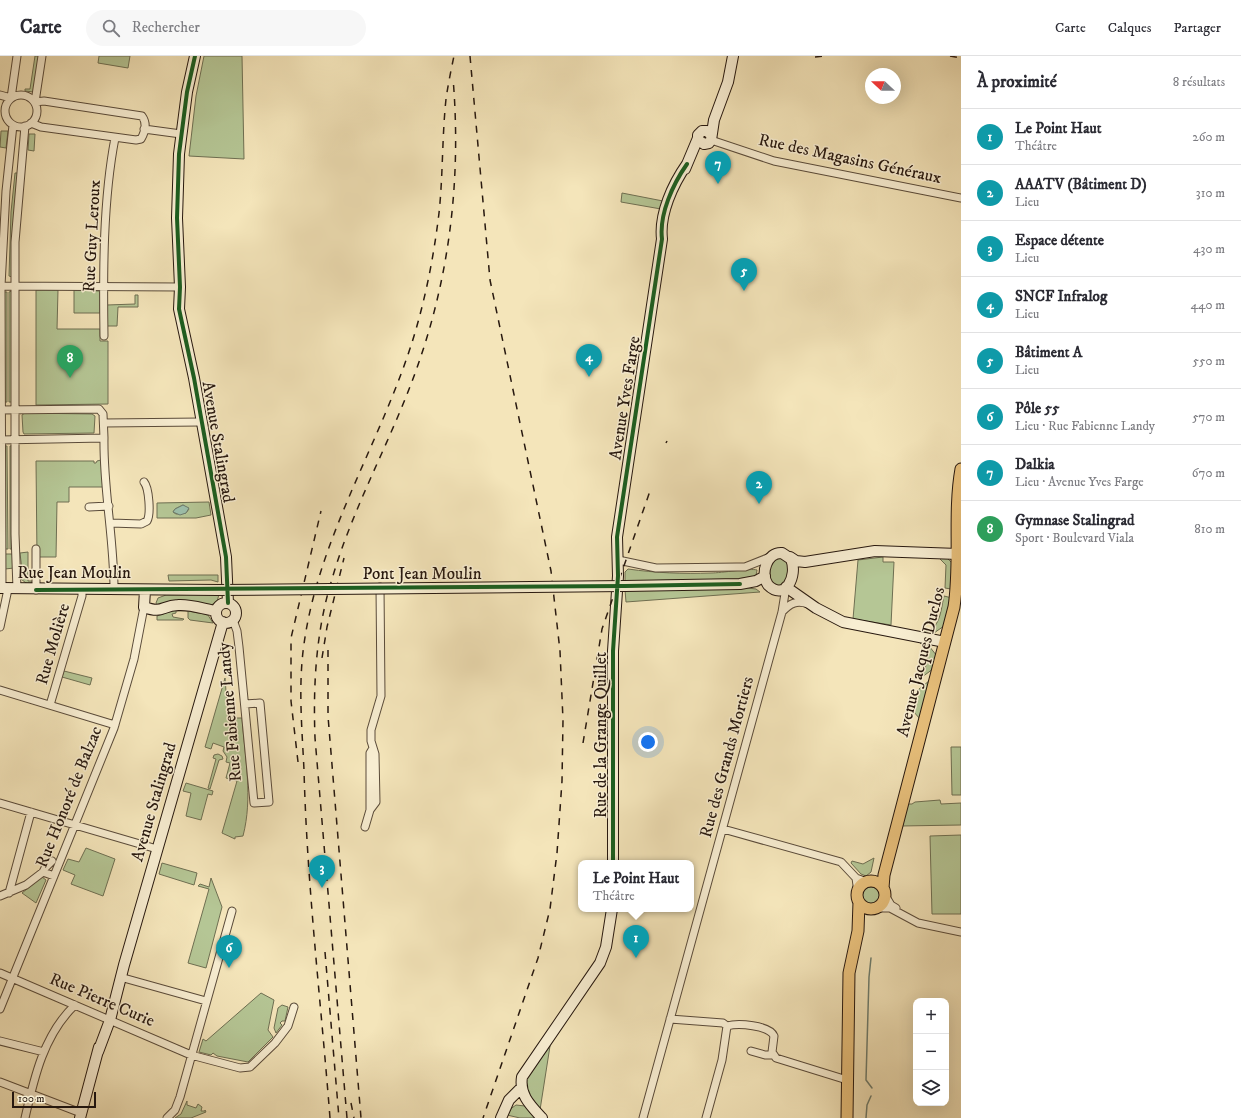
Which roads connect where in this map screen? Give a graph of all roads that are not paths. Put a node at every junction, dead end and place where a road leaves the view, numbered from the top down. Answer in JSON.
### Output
{"nodes":[{"id":1,"x":17,"y":56,"type":"edge"},
{"id":2,"x":42,"y":56,"type":"edge"},
{"id":3,"x":195,"y":56,"type":"edge"},
{"id":4,"x":733,"y":56,"type":"edge"},
{"id":5,"x":0,"y":95,"type":"edge"},
{"id":6,"x":11,"y":98,"type":"junction"},
{"id":7,"x":35,"y":102,"type":"junction"},
{"id":8,"x":4,"y":120,"type":"edge"},
{"id":9,"x":13,"y":125,"type":"junction"},
{"id":10,"x":28,"y":125,"type":"junction"},
{"id":11,"x":144,"y":130,"type":"junction"},
{"id":12,"x":181,"y":134,"type":"junction"},
{"id":13,"x":115,"y":138,"type":"junction"},
{"id":14,"x":705,"y":138,"type":"junction"},
{"id":15,"x":961,"y":198,"type":"edge"},
{"id":16,"x":1,"y":286,"type":"edge"},
{"id":17,"x":14,"y":286,"type":"junction"},
{"id":18,"x":103,"y":287,"type":"junction"},
{"id":19,"x":180,"y":287,"type":"junction"},
{"id":20,"x":104,"y":336,"type":"dead end"},
{"id":21,"x":1,"y":410,"type":"edge"},
{"id":22,"x":14,"y":410,"type":"junction"},
{"id":23,"x":201,"y":422,"type":"junction"},
{"id":24,"x":104,"y":423,"type":"junction"},
{"id":25,"x":104,"y":438,"type":"junction"},
{"id":26,"x":14,"y":439,"type":"junction"},
{"id":27,"x":1,"y":440,"type":"edge"},
{"id":28,"x":961,"y":469,"type":"edge"},
{"id":29,"x":144,"y":482,"type":"dead end"},
{"id":30,"x":109,"y":506,"type":"junction"},
{"id":31,"x":89,"y":507,"type":"dead end"},
{"id":32,"x":111,"y":524,"type":"junction"},
{"id":33,"x":36,"y":550,"type":"dead end"},
{"id":34,"x":958,"y":554,"type":"junction"},
{"id":35,"x":770,"y":556,"type":"junction"},
{"id":36,"x":790,"y":558,"type":"junction"},
{"id":37,"x":618,"y":560,"type":"junction"},
{"id":38,"x":745,"y":567,"type":"junction"},
{"id":39,"x":764,"y":574,"type":"junction"},
{"id":40,"x":740,"y":584,"type":"junction"},
{"id":41,"x":786,"y":587,"type":"junction"},
{"id":42,"x":380,"y":588,"type":"junction"},
{"id":43,"x":772,"y":588,"type":"junction"},
{"id":44,"x":7,"y":589,"type":"edge"},
{"id":45,"x":114,"y":589,"type":"junction"},
{"id":46,"x":36,"y":590,"type":"junction"},
{"id":47,"x":82,"y":590,"type":"junction"},
{"id":48,"x":145,"y":590,"type":"junction"},
{"id":49,"x":228,"y":603,"type":"junction"},
{"id":50,"x":144,"y":607,"type":"junction"},
{"id":51,"x":783,"y":608,"type":"junction"},
{"id":52,"x":816,"y":608,"type":"junction"},
{"id":53,"x":216,"y":611,"type":"junction"},
{"id":54,"x":228,"y":621,"type":"junction"},
{"id":55,"x":0,"y":627,"type":"edge"},
{"id":56,"x":945,"y":642,"type":"junction"},
{"id":57,"x":0,"y":690,"type":"edge"},
{"id":58,"x":245,"y":704,"type":"junction"},
{"id":59,"x":50,"y":705,"type":"junction"},
{"id":60,"x":115,"y":725,"type":"junction"},
{"id":61,"x":0,"y":803,"type":"edge"},
{"id":62,"x":31,"y":812,"type":"junction"},
{"id":63,"x":901,"y":813,"type":"junction"},
{"id":64,"x":76,"y":824,"type":"junction"},
{"id":65,"x":365,"y":827,"type":"dead end"},
{"id":66,"x":723,"y":829,"type":"junction"},
{"id":67,"x":157,"y":849,"type":"junction"},
{"id":68,"x":613,"y":860,"type":"edge"},
{"id":69,"x":52,"y":861,"type":"dead end"},
{"id":70,"x":43,"y":872,"type":"junction"},
{"id":71,"x":54,"y":876,"type":"junction"},
{"id":72,"x":864,"y":881,"type":"junction"},
{"id":73,"x":9,"y":892,"type":"junction"},
{"id":74,"x":884,"y":892,"type":"junction"},
{"id":75,"x":0,"y":896,"type":"edge"},
{"id":76,"x":858,"y":898,"type":"junction"},
{"id":77,"x":874,"y":909,"type":"junction"},
{"id":78,"x":232,"y":911,"type":"dead end"},
{"id":79,"x":612,"y":912,"type":"edge"},
{"id":80,"x":961,"y":928,"type":"edge"},
{"id":81,"x":961,"y":932,"type":"edge"},
{"id":82,"x":855,"y":943,"type":"junction"},
{"id":83,"x":0,"y":972,"type":"edge"},
{"id":84,"x":120,"y":977,"type":"junction"},
{"id":85,"x":13,"y":978,"type":"junction"},
{"id":86,"x":206,"y":1001,"type":"junction"},
{"id":87,"x":75,"y":1005,"type":"junction"},
{"id":88,"x":294,"y":1007,"type":"dead end"},
{"id":89,"x":0,"y":1009,"type":"edge"},
{"id":90,"x":108,"y":1019,"type":"junction"},
{"id":91,"x":670,"y":1019,"type":"junction"},
{"id":92,"x":727,"y":1026,"type":"junction"},
{"id":93,"x":0,"y":1041,"type":"edge"},
{"id":94,"x":751,"y":1051,"type":"dead end"},
{"id":95,"x":44,"y":1052,"type":"junction"},
{"id":96,"x":191,"y":1055,"type":"junction"},
{"id":97,"x":773,"y":1055,"type":"junction"},
{"id":98,"x":847,"y":1080,"type":"junction"},
{"id":99,"x":0,"y":1082,"type":"edge"},
{"id":100,"x":521,"y":1088,"type":"junction"},
{"id":101,"x":31,"y":1094,"type":"junction"},
{"id":102,"x":525,"y":1098,"type":"junction"},
{"id":103,"x":82,"y":1116,"type":"edge"},
{"id":104,"x":25,"y":1118,"type":"edge"},
{"id":105,"x":167,"y":1118,"type":"edge"},
{"id":106,"x":501,"y":1118,"type":"edge"},
{"id":107,"x":542,"y":1118,"type":"edge"},
{"id":108,"x":643,"y":1118,"type":"edge"},
{"id":109,"x":706,"y":1118,"type":"edge"},
{"id":110,"x":846,"y":1118,"type":"edge"}],
"edges":[{"from":1,"to":6,"type":"street"},
{"from":2,"to":7,"type":"street"},
{"from":3,"to":12,"type":"street","name":"Avenue Stalingrad"},
{"from":4,"to":14,"type":"street","name":"Avenue Yves Farge"},
{"from":5,"to":6,"type":"street"},
{"from":6,"to":7,"type":"street"},
{"from":6,"to":8,"type":"street"},
{"from":7,"to":10,"type":"street"},
{"from":7,"to":11,"type":"street"},
{"from":8,"to":9,"type":"street"},
{"from":9,"to":10,"type":"street"},
{"from":9,"to":16,"type":"street"},
{"from":10,"to":13,"type":"street"},
{"from":10,"to":17,"type":"street"},
{"from":11,"to":12,"type":"street"},
{"from":11,"to":13,"type":"street"},
{"from":12,"to":19,"type":"street","name":"Avenue Stalingrad"},
{"from":13,"to":18,"type":"street","name":"Rue Guy Leroux"},
{"from":14,"to":15,"type":"street","name":"Rue des Magasins Généraux"},
{"from":14,"to":37,"type":"street","name":"Avenue Yves Farge"},
{"from":16,"to":17,"type":"street"},
{"from":16,"to":21,"type":"street"},
{"from":17,"to":18,"type":"street"},
{"from":17,"to":22,"type":"street"},
{"from":18,"to":19,"type":"street"},
{"from":18,"to":20,"type":"street","name":"Rue Guy Leroux"},
{"from":19,"to":23,"type":"street","name":"Avenue Stalingrad"},
{"from":21,"to":22,"type":"street"},
{"from":21,"to":27,"type":"street"},
{"from":22,"to":24,"type":"street"},
{"from":22,"to":26,"type":"street"},
{"from":23,"to":24,"type":"street"},
{"from":23,"to":49,"type":"street","name":"Avenue Stalingrad"},
{"from":24,"to":25,"type":"street"},
{"from":25,"to":26,"type":"street"},
{"from":25,"to":30,"type":"street"},
{"from":26,"to":27,"type":"street"},
{"from":26,"to":44,"type":"street"},
{"from":27,"to":44,"type":"street"},
{"from":28,"to":34,"type":"main road","name":"Avenue Jacques Duclos"},
{"from":29,"to":32,"type":"street"},
{"from":30,"to":31,"type":"street"},
{"from":30,"to":32,"type":"street"},
{"from":32,"to":45,"type":"street"},
{"from":33,"to":46,"type":"street"},
{"from":34,"to":36,"type":"street"},
{"from":34,"to":56,"type":"main road","name":"Avenue Jacques Duclos"},
{"from":35,"to":36,"type":"street"},
{"from":35,"to":38,"type":"street"},
{"from":35,"to":39,"type":"street"},
{"from":36,"to":41,"type":"street"},
{"from":37,"to":38,"type":"street"},
{"from":37,"to":68,"type":"street","name":"Rue de la Grange Quillet"},
{"from":38,"to":39,"type":"street"},
{"from":39,"to":40,"type":"street"},
{"from":39,"to":43,"type":"street"},
{"from":40,"to":42,"type":"street","name":"Pont Jean Moulin","bridge":true},
{"from":40,"to":43,"type":"street"},
{"from":41,"to":43,"type":"street"},
{"from":41,"to":51,"type":"street","name":"Rue des Grands Mortiers"},
{"from":41,"to":52,"type":"street"},
{"from":42,"to":48,"type":"street","name":"Pont Jean Moulin","bridge":true},
{"from":42,"to":65,"type":"street"},
{"from":43,"to":51,"type":"street"},
{"from":44,"to":46,"type":"street","name":"Rue Jean Moulin"},
{"from":44,"to":55,"type":"street"},
{"from":45,"to":47,"type":"street","name":"Rue Jean Moulin"},
{"from":45,"to":48,"type":"street","name":"Rue Jean Moulin"},
{"from":46,"to":47,"type":"street","name":"Rue Jean Moulin"},
{"from":47,"to":59,"type":"street","name":"Rue Molière"},
{"from":48,"to":50,"type":"street","name":"Rue Honoré de Balzac"},
{"from":49,"to":53,"type":"street"},
{"from":49,"to":54,"type":"street"},
{"from":50,"to":53,"type":"street"},
{"from":50,"to":60,"type":"street","name":"Rue Honoré de Balzac"},
{"from":51,"to":52,"type":"street"},
{"from":51,"to":66,"type":"street","name":"Rue des Grands Mortiers"},
{"from":52,"to":56,"type":"street"},
{"from":53,"to":54,"type":"street"},
{"from":54,"to":58,"type":"street","name":"Rue Fabienne Landy"},
{"from":54,"to":67,"type":"street","name":"Avenue Stalingrad"},
{"from":56,"to":63,"type":"main road","name":"Avenue Jacques Duclos"},
{"from":57,"to":59,"type":"street"},
{"from":58,"to":58,"type":"street","name":"Rue Fabienne Landy"},
{"from":59,"to":60,"type":"street"},
{"from":60,"to":64,"type":"street","name":"Rue Honoré de Balzac"},
{"from":61,"to":62,"type":"street"},
{"from":62,"to":64,"type":"street"},
{"from":62,"to":73,"type":"street"},
{"from":63,"to":72,"type":"main road","name":"Avenue Jacques Duclos"},
{"from":63,"to":74,"type":"main road","name":"Avenue Jacques Duclos"},
{"from":64,"to":67,"type":"street"},
{"from":64,"to":71,"type":"street","name":"Rue Honoré de Balzac"},
{"from":66,"to":72,"type":"street"},
{"from":66,"to":91,"type":"street","name":"Rue des Grands Mortiers"},
{"from":67,"to":84,"type":"street","name":"Avenue Stalingrad"},
{"from":69,"to":70,"type":"street"},
{"from":70,"to":71,"type":"street"},
{"from":70,"to":73,"type":"street"},
{"from":71,"to":85,"type":"street","name":"Rue Honoré de Balzac"},
{"from":72,"to":74,"type":"main road"},
{"from":72,"to":76,"type":"main road"},
{"from":73,"to":75,"type":"street"},
{"from":74,"to":77,"type":"main road"},
{"from":74,"to":80,"type":"street"},
{"from":76,"to":77,"type":"main road"},
{"from":76,"to":82,"type":"main road"},
{"from":77,"to":81,"type":"street"},
{"from":77,"to":82,"type":"main road"},
{"from":78,"to":86,"type":"street"},
{"from":79,"to":100,"type":"street"},
{"from":82,"to":98,"type":"main road"},
{"from":83,"to":85,"type":"street","name":"Rue Pierre Curie"},
{"from":84,"to":86,"type":"street"},
{"from":84,"to":90,"type":"street","name":"Avenue Stalingrad"},
{"from":85,"to":87,"type":"street","name":"Rue Pierre Curie"},
{"from":85,"to":89,"type":"street","name":"Rue Honoré de Balzac"},
{"from":86,"to":96,"type":"street"},
{"from":87,"to":90,"type":"street","name":"Rue Pierre Curie"},
{"from":87,"to":95,"type":"street"},
{"from":88,"to":96,"type":"street","name":"Rue Pierre Curie"},
{"from":90,"to":96,"type":"street","name":"Rue Pierre Curie"},
{"from":90,"to":103,"type":"street","name":"Avenue Stalingrad"},
{"from":91,"to":92,"type":"street"},
{"from":91,"to":108,"type":"street","name":"Rue des Grands Mortiers"},
{"from":92,"to":97,"type":"street"},
{"from":92,"to":109,"type":"street"},
{"from":93,"to":95,"type":"street"},
{"from":94,"to":97,"type":"street"},
{"from":95,"to":101,"type":"street"},
{"from":96,"to":105,"type":"street"},
{"from":97,"to":98,"type":"street"},
{"from":98,"to":110,"type":"main road"},
{"from":99,"to":101,"type":"street"},
{"from":100,"to":102,"type":"street"},
{"from":100,"to":106,"type":"street"},
{"from":101,"to":103,"type":"street"},
{"from":101,"to":104,"type":"street"},
{"from":102,"to":106,"type":"street"},
{"from":102,"to":107,"type":"street"}]}
